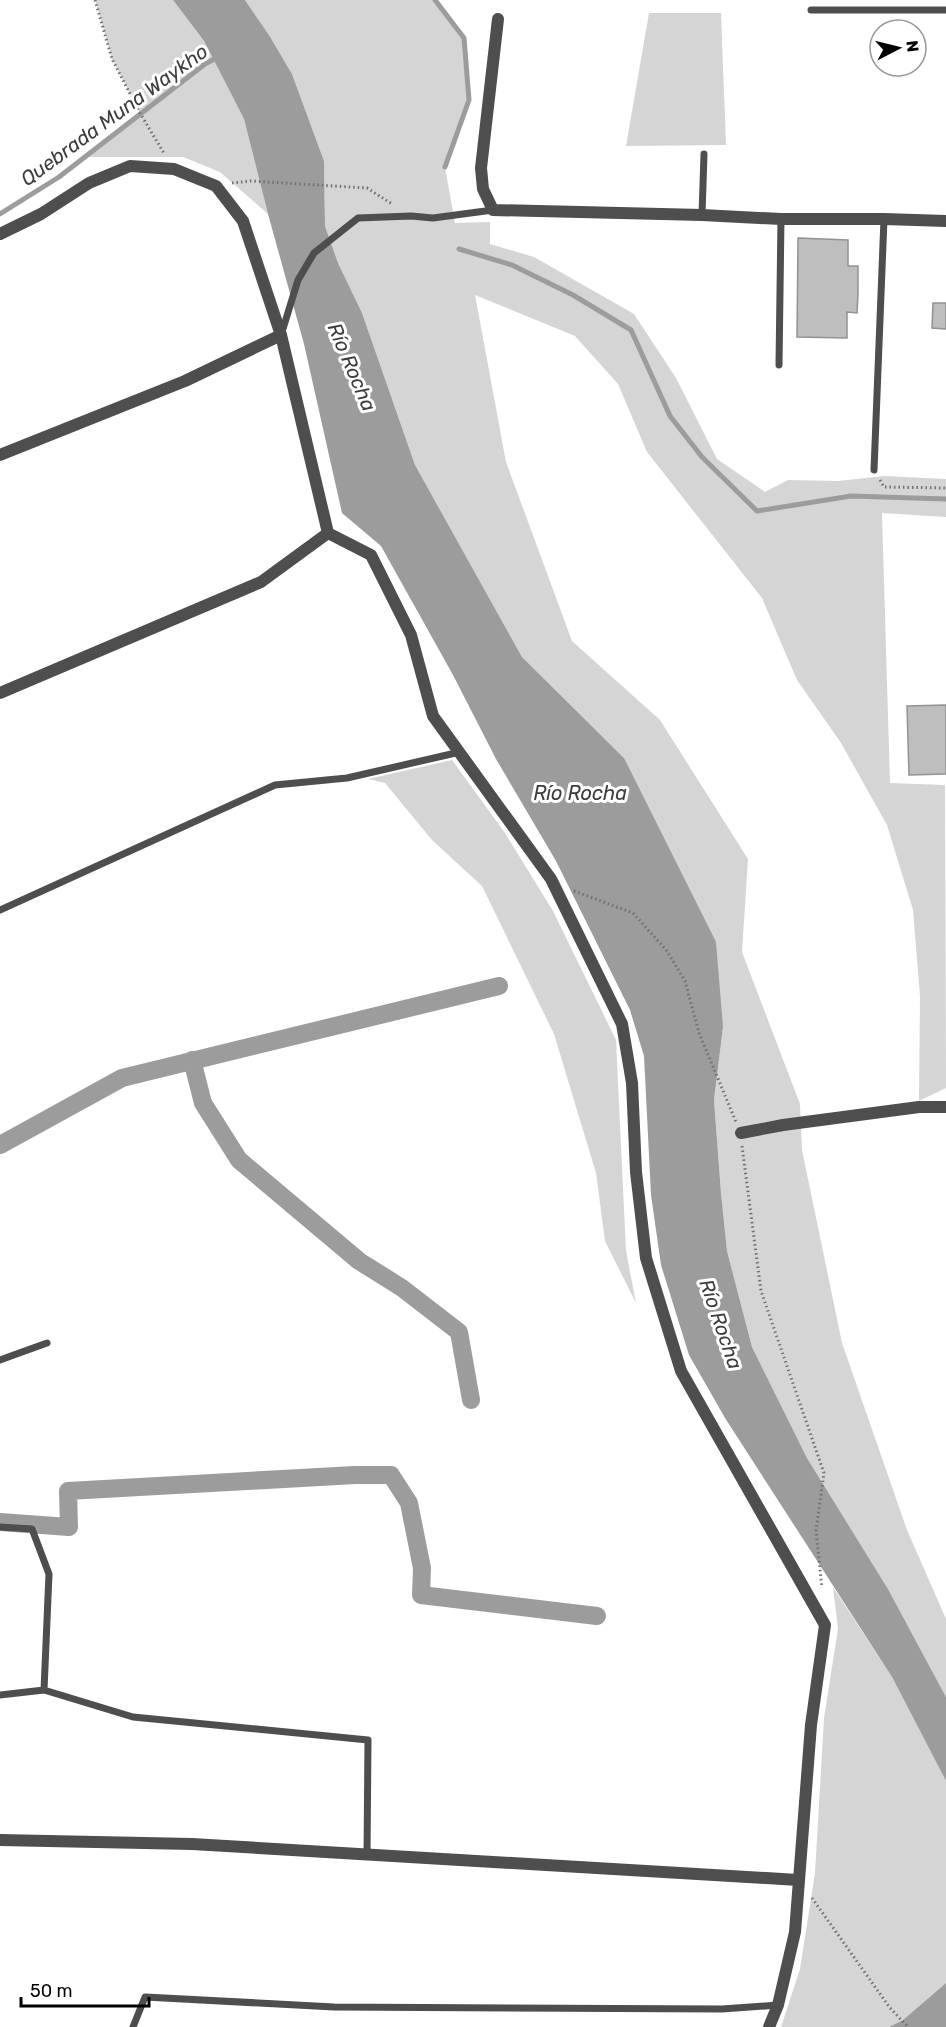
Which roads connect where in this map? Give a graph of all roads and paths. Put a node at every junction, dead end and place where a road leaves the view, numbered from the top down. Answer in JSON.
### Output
{"nodes":[{"id":1,"x":95,"y":0,"type":"edge"},
{"id":2,"x":811,"y":10,"type":"dead end"},
{"id":3,"x":946,"y":10,"type":"edge"},
{"id":4,"x":498,"y":19,"type":"dead end"},
{"id":5,"x":704,"y":154,"type":"dead end"},
{"id":6,"x":174,"y":169,"type":"junction"},
{"id":7,"x":251,"y":181,"type":"dead end"},
{"id":8,"x":493,"y":210,"type":"junction"},
{"id":9,"x":702,"y":215,"type":"junction"},
{"id":10,"x":411,"y":216,"type":"junction"},
{"id":11,"x":781,"y":219,"type":"junction"},
{"id":12,"x":884,"y":219,"type":"junction"},
{"id":13,"x":946,"y":221,"type":"edge"},
{"id":14,"x":0,"y":234,"type":"edge"},
{"id":15,"x":282,"y":335,"type":"junction"},
{"id":16,"x":779,"y":366,"type":"dead end"},
{"id":17,"x":0,"y":455,"type":"edge"},
{"id":18,"x":874,"y":470,"type":"joint"},
{"id":19,"x":946,"y":488,"type":"edge"},
{"id":20,"x":328,"y":533,"type":"junction"},
{"id":21,"x":0,"y":693,"type":"edge"},
{"id":22,"x":460,"y":752,"type":"junction"},
{"id":23,"x":551,"y":879,"type":"junction"},
{"id":24,"x":0,"y":910,"type":"edge"},
{"id":25,"x":946,"y":1107,"type":"edge"},
{"id":26,"x":741,"y":1133,"type":"junction"},
{"id":27,"x":47,"y":1343,"type":"dead end"},
{"id":28,"x":0,"y":1360,"type":"edge"},
{"id":29,"x":0,"y":1527,"type":"edge"},
{"id":30,"x":822,"y":1590,"type":"dead end"},
{"id":31,"x":44,"y":1690,"type":"junction"},
{"id":32,"x":0,"y":1695,"type":"edge"},
{"id":33,"x":0,"y":1840,"type":"edge"},
{"id":34,"x":367,"y":1855,"type":"junction"},
{"id":35,"x":798,"y":1880,"type":"junction"},
{"id":36,"x":778,"y":2005,"type":"junction"},
{"id":37,"x":133,"y":2027,"type":"edge"},
{"id":38,"x":769,"y":2027,"type":"edge"},
{"id":39,"x":908,"y":2027,"type":"edge"}],
"edges":[{"from":1,"to":6,"type":"path"},
{"from":2,"to":3,"type":"lane"},
{"from":4,"to":8,"type":"street"},
{"from":5,"to":9,"type":"lane"},
{"from":6,"to":14,"type":"street"},
{"from":6,"to":15,"type":"street"},
{"from":7,"to":10,"type":"path"},
{"from":8,"to":9,"type":"street"},
{"from":8,"to":10,"type":"lane"},
{"from":9,"to":11,"type":"street"},
{"from":10,"to":15,"type":"lane"},
{"from":11,"to":12,"type":"street"},
{"from":11,"to":16,"type":"lane"},
{"from":12,"to":13,"type":"street"},
{"from":12,"to":18,"type":"lane"},
{"from":15,"to":17,"type":"street"},
{"from":15,"to":20,"type":"street"},
{"from":18,"to":19,"type":"path"},
{"from":20,"to":21,"type":"street"},
{"from":20,"to":22,"type":"street"},
{"from":22,"to":23,"type":"street"},
{"from":22,"to":24,"type":"lane"},
{"from":23,"to":26,"type":"path"},
{"from":23,"to":35,"type":"street"},
{"from":25,"to":26,"type":"street"},
{"from":26,"to":30,"type":"path"},
{"from":27,"to":28,"type":"lane"},
{"from":29,"to":31,"type":"lane"},
{"from":31,"to":32,"type":"lane"},
{"from":31,"to":34,"type":"lane"},
{"from":33,"to":34,"type":"street"},
{"from":34,"to":35,"type":"street"},
{"from":35,"to":36,"type":"street"},
{"from":35,"to":39,"type":"path"},
{"from":36,"to":37,"type":"lane"},
{"from":36,"to":38,"type":"street"}]}
